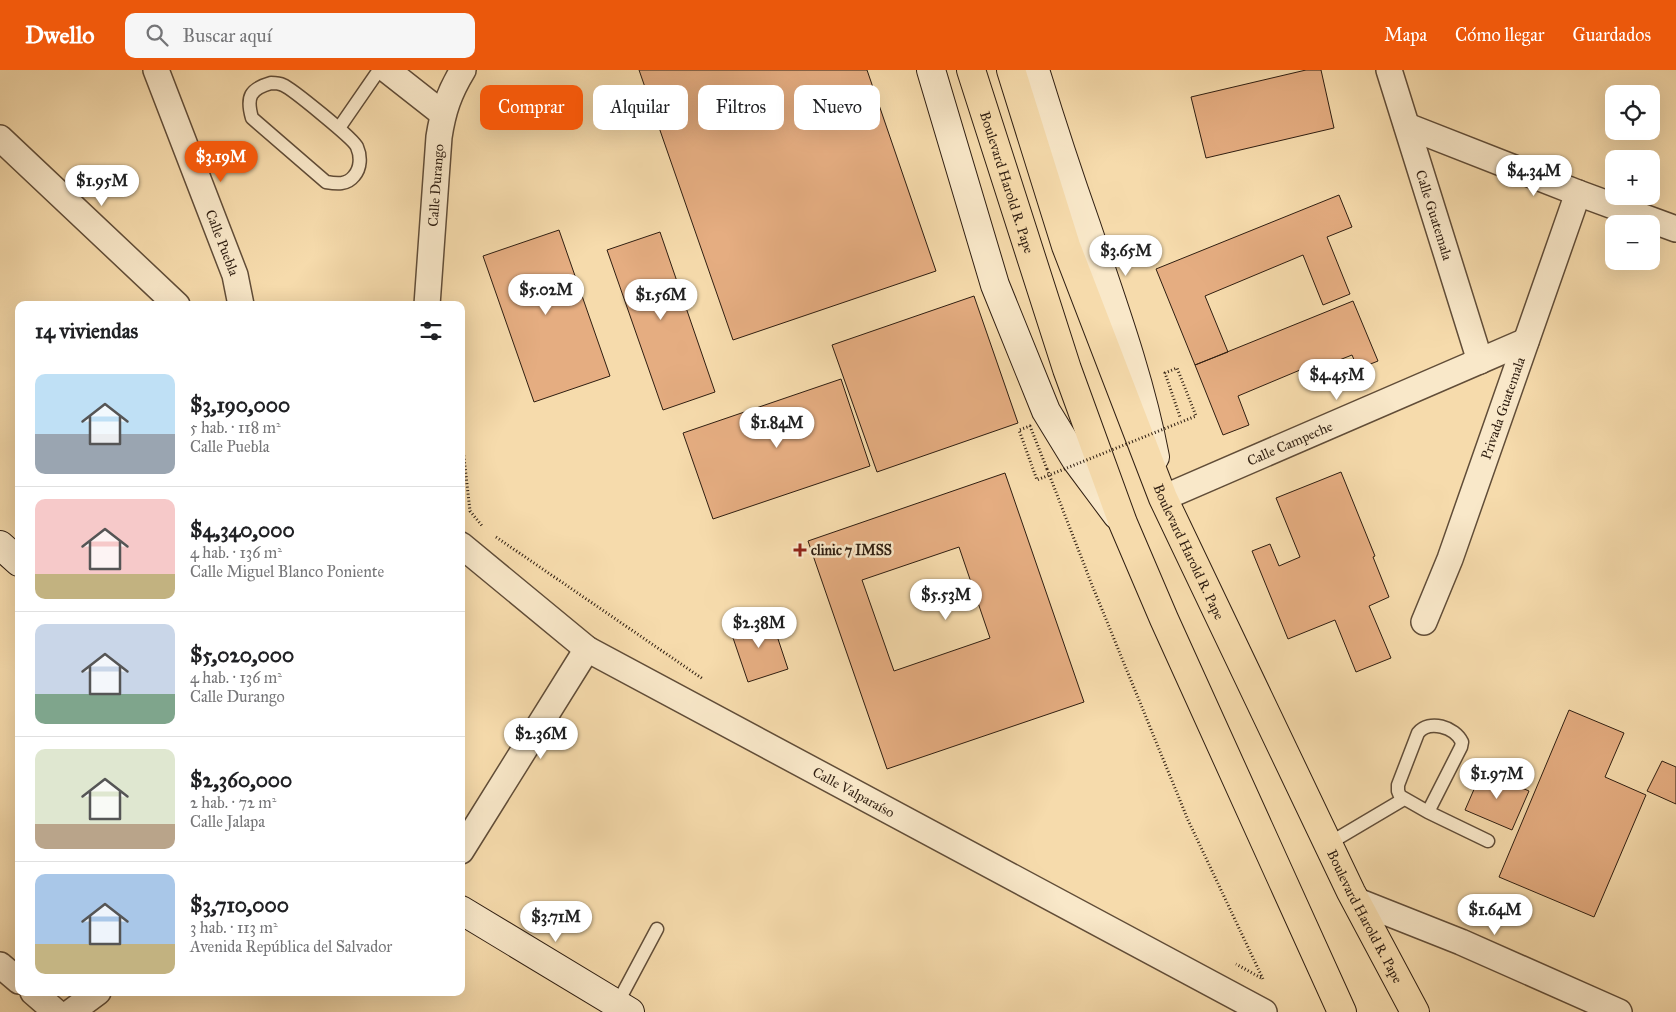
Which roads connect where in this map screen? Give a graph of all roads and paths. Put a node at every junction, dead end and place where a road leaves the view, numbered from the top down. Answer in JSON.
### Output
{"nodes":[{"id":1,"x":156,"y":70,"type":"edge"},
{"id":2,"x":379,"y":70,"type":"edge"},
{"id":3,"x":387,"y":70,"type":"edge"},
{"id":4,"x":463,"y":70,"type":"edge"},
{"id":5,"x":931,"y":70,"type":"edge"},
{"id":6,"x":971,"y":70,"type":"edge"},
{"id":7,"x":1011,"y":70,"type":"edge"},
{"id":8,"x":1035,"y":70,"type":"edge"},
{"id":9,"x":1389,"y":70,"type":"edge"},
{"id":10,"x":442,"y":114,"type":"junction"},
{"id":11,"x":1407,"y":126,"type":"junction"},
{"id":12,"x":338,"y":128,"type":"junction"},
{"id":13,"x":0,"y":138,"type":"edge"},
{"id":14,"x":1578,"y":193,"type":"junction"},
{"id":15,"x":1676,"y":228,"type":"edge"},
{"id":16,"x":173,"y":301,"type":"edge"},
{"id":17,"x":240,"y":301,"type":"edge"},
{"id":18,"x":427,"y":301,"type":"edge"},
{"id":19,"x":1526,"y":341,"type":"junction"},
{"id":20,"x":1480,"y":361,"type":"junction"},
{"id":21,"x":1180,"y":417,"type":"dead end"},
{"id":22,"x":465,"y":467,"type":"edge"},
{"id":23,"x":1163,"y":498,"type":"junction"},
{"id":24,"x":1123,"y":523,"type":"junction"},
{"id":25,"x":485,"y":529,"type":"dead end"},
{"id":26,"x":493,"y":535,"type":"dead end"},
{"id":27,"x":0,"y":545,"type":"edge"},
{"id":28,"x":465,"y":548,"type":"edge"},
{"id":29,"x":15,"y":558,"type":"edge"},
{"id":30,"x":1424,"y":622,"type":"dead end"},
{"id":31,"x":587,"y":649,"type":"junction"},
{"id":32,"x":706,"y":681,"type":"dead end"},
{"id":33,"x":1404,"y":800,"type":"junction"},
{"id":34,"x":1428,"y":812,"type":"junction"},
{"id":35,"x":1488,"y":842,"type":"dead end"},
{"id":36,"x":1328,"y":844,"type":"junction"},
{"id":37,"x":465,"y":845,"type":"edge"},
{"id":38,"x":1355,"y":900,"type":"junction"},
{"id":39,"x":465,"y":912,"type":"edge"},
{"id":40,"x":657,"y":929,"type":"dead end"},
{"id":41,"x":1228,"y":960,"type":"dead end"},
{"id":42,"x":0,"y":965,"type":"edge"},
{"id":43,"x":15,"y":978,"type":"edge"},
{"id":44,"x":38,"y":996,"type":"edge"},
{"id":45,"x":93,"y":996,"type":"edge"},
{"id":46,"x":623,"y":1008,"type":"edge"},
{"id":47,"x":56,"y":1012,"type":"edge"},
{"id":48,"x":71,"y":1012,"type":"edge"},
{"id":49,"x":1264,"y":1012,"type":"edge"},
{"id":50,"x":1342,"y":1012,"type":"edge"},
{"id":51,"x":1415,"y":1012,"type":"edge"},
{"id":52,"x":1619,"y":1012,"type":"edge"}],
"edges":[{"from":1,"to":17,"type":"street","name":"Calle Puebla"},
{"from":2,"to":12,"type":"lane"},
{"from":3,"to":10,"type":"street"},
{"from":4,"to":10,"type":"street","name":"Calle Durango"},
{"from":5,"to":24,"type":"street"},
{"from":6,"to":24,"type":"highway","name":"Boulevard Harold R. Pape"},
{"from":7,"to":23,"type":"highway","name":"Boulevard Harold R. Pape"},
{"from":8,"to":23,"type":"street"},
{"from":9,"to":11,"type":"street","name":"Calle Guatemala"},
{"from":10,"to":18,"type":"street","name":"Calle Durango"},
{"from":11,"to":14,"type":"street"},
{"from":11,"to":20,"type":"street","name":"Calle Guatemala"},
{"from":12,"to":12,"type":"lane"},
{"from":13,"to":16,"type":"street"},
{"from":14,"to":15,"type":"street"},
{"from":14,"to":19,"type":"street","name":"Privada Guatemala"},
{"from":19,"to":20,"type":"street","name":"Calle Campeche"},
{"from":19,"to":30,"type":"street","name":"Privada Guatemala"},
{"from":20,"to":23,"type":"street","name":"Calle Campeche"},
{"from":21,"to":41,"type":"path","bridge":true},
{"from":22,"to":25,"type":"path"},
{"from":23,"to":36,"type":"highway","name":"Boulevard Harold R. Pape"},
{"from":24,"to":50,"type":"highway","name":"Boulevard Harold R. Pape"},
{"from":26,"to":32,"type":"path"},
{"from":27,"to":29,"type":"street"},
{"from":28,"to":31,"type":"street","name":"Calle Valparaíso"},
{"from":31,"to":37,"type":"street"},
{"from":31,"to":49,"type":"street","name":"Calle Valparaíso"},
{"from":33,"to":34,"type":"lane"},
{"from":33,"to":34,"type":"lane"},
{"from":33,"to":36,"type":"lane"},
{"from":34,"to":35,"type":"lane"},
{"from":36,"to":38,"type":"highway","name":"Boulevard Harold R. Pape"},
{"from":38,"to":51,"type":"highway","name":"Boulevard Harold R. Pape"},
{"from":38,"to":52,"type":"street"},
{"from":39,"to":46,"type":"street"},
{"from":40,"to":46,"type":"lane"},
{"from":42,"to":43,"type":"street"},
{"from":44,"to":47,"type":"street"},
{"from":45,"to":48,"type":"street"}]}
